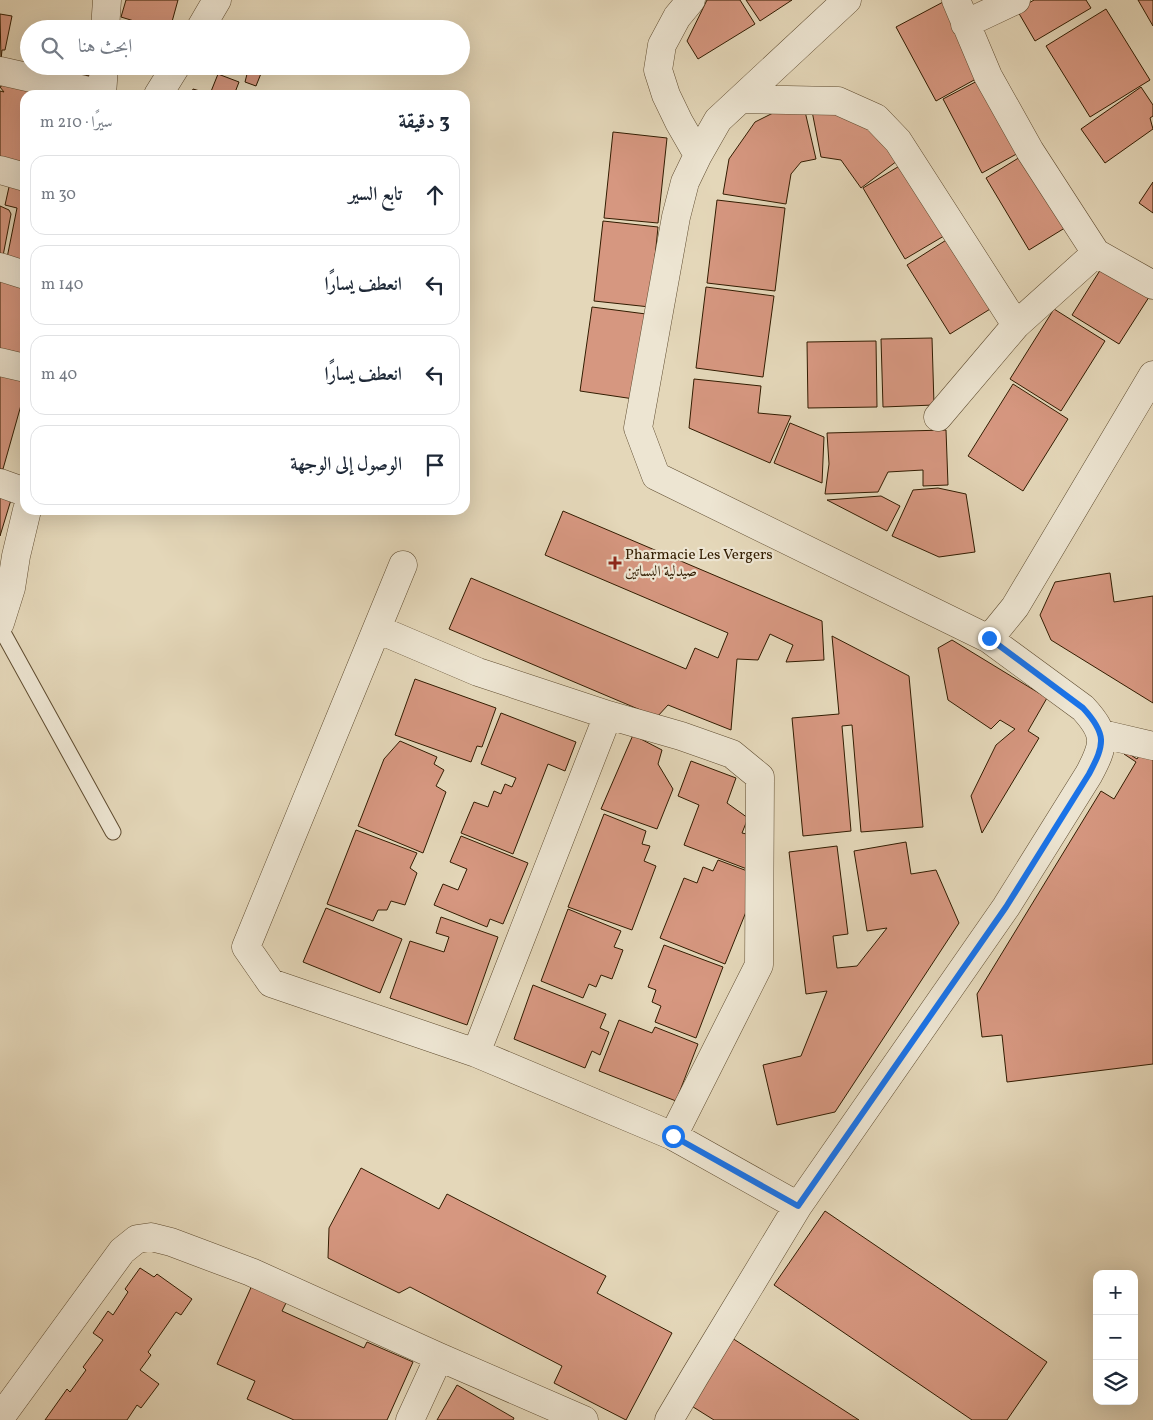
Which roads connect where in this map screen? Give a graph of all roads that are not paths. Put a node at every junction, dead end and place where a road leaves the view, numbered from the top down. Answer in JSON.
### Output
{"nodes":[{"id":1,"x":106,"y":0,"type":"edge"},
{"id":2,"x":217,"y":0,"type":"edge"},
{"id":3,"x":691,"y":0,"type":"edge"},
{"id":4,"x":847,"y":0,"type":"edge"},
{"id":5,"x":1016,"y":0,"type":"edge"},
{"id":6,"x":961,"y":12,"type":"edge"},
{"id":7,"x":105,"y":20,"type":"edge"},
{"id":8,"x":205,"y":20,"type":"edge"},
{"id":9,"x":0,"y":71,"type":"edge"},
{"id":10,"x":103,"y":75,"type":"edge"},
{"id":11,"x":170,"y":75,"type":"edge"},
{"id":12,"x":81,"y":90,"type":"edge"},
{"id":13,"x":102,"y":90,"type":"edge"},
{"id":14,"x":161,"y":90,"type":"edge"},
{"id":15,"x":742,"y":99,"type":"junction"},
{"id":16,"x":698,"y":155,"type":"junction"},
{"id":17,"x":0,"y":170,"type":"edge"},
{"id":18,"x":20,"y":176,"type":"edge"},
{"id":19,"x":1096,"y":253,"type":"junction"},
{"id":20,"x":0,"y":267,"type":"edge"},
{"id":21,"x":20,"y":273,"type":"edge"},
{"id":22,"x":1153,"y":286,"type":"edge"},
{"id":23,"x":1016,"y":325,"type":"junction"},
{"id":24,"x":0,"y":362,"type":"edge"},
{"id":25,"x":20,"y":367,"type":"edge"},
{"id":26,"x":1153,"y":375,"type":"edge"},
{"id":27,"x":938,"y":417,"type":"dead end"},
{"id":28,"x":0,"y":483,"type":"edge"},
{"id":29,"x":20,"y":490,"type":"edge"},
{"id":30,"x":25,"y":515,"type":"edge"},
{"id":31,"x":403,"y":565,"type":"dead end"},
{"id":32,"x":6,"y":586,"type":"edge"},
{"id":33,"x":0,"y":623,"type":"edge"},
{"id":34,"x":0,"y":627,"type":"edge"},
{"id":35,"x":377,"y":629,"type":"junction"},
{"id":36,"x":989,"y":638,"type":"junction"},
{"id":37,"x":608,"y":715,"type":"junction"},
{"id":38,"x":1102,"y":734,"type":"junction"},
{"id":39,"x":1153,"y":746,"type":"edge"},
{"id":40,"x":113,"y":832,"type":"dead end"},
{"id":41,"x":476,"y":1053,"type":"junction"},
{"id":42,"x":673,"y":1136,"type":"junction"},
{"id":43,"x":798,"y":1206,"type":"junction"},
{"id":44,"x":438,"y":1357,"type":"junction"},
{"id":45,"x":0,"y":1418,"type":"edge"},
{"id":46,"x":410,"y":1420,"type":"edge"},
{"id":47,"x":584,"y":1420,"type":"edge"},
{"id":48,"x":669,"y":1420,"type":"edge"}],
"edges":[{"from":1,"to":7,"type":"street"},
{"from":2,"to":8,"type":"street"},
{"from":3,"to":16,"type":"street"},
{"from":4,"to":15,"type":"street"},
{"from":5,"to":6,"type":"street"},
{"from":6,"to":19,"type":"street"},
{"from":9,"to":12,"type":"street"},
{"from":10,"to":13,"type":"street"},
{"from":11,"to":14,"type":"street"},
{"from":15,"to":16,"type":"street"},
{"from":15,"to":23,"type":"street"},
{"from":16,"to":36,"type":"street"},
{"from":17,"to":18,"type":"street"},
{"from":19,"to":22,"type":"street"},
{"from":19,"to":23,"type":"street"},
{"from":20,"to":21,"type":"street"},
{"from":23,"to":27,"type":"street"},
{"from":24,"to":25,"type":"street"},
{"from":26,"to":36,"type":"street"},
{"from":28,"to":29,"type":"street"},
{"from":30,"to":32,"type":"street"},
{"from":31,"to":35,"type":"street"},
{"from":32,"to":33,"type":"street"},
{"from":34,"to":40,"type":"lane"},
{"from":35,"to":37,"type":"street"},
{"from":35,"to":41,"type":"street"},
{"from":36,"to":38,"type":"street"},
{"from":37,"to":41,"type":"street"},
{"from":37,"to":42,"type":"street"},
{"from":38,"to":39,"type":"street"},
{"from":38,"to":43,"type":"street"},
{"from":41,"to":42,"type":"street"},
{"from":42,"to":43,"type":"street"},
{"from":43,"to":48,"type":"street"},
{"from":44,"to":45,"type":"street"},
{"from":44,"to":46,"type":"street"},
{"from":44,"to":47,"type":"street"}]}
